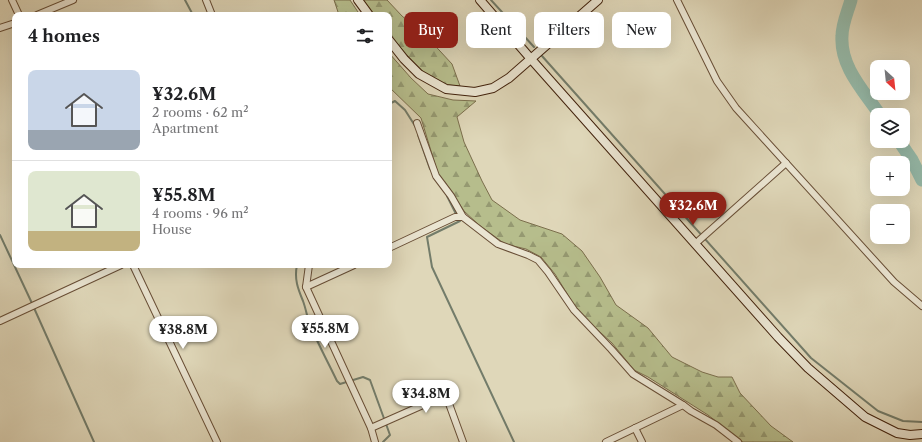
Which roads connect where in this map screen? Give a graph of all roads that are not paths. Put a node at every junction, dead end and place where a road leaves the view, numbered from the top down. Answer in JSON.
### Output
{"nodes":[{"id":1,"x":12,"y":0,"type":"edge"},
{"id":2,"x":73,"y":0,"type":"edge"},
{"id":3,"x":206,"y":0,"type":"edge"},
{"id":4,"x":358,"y":0,"type":"edge"},
{"id":5,"x":480,"y":0,"type":"edge"},
{"id":6,"x":597,"y":0,"type":"edge"},
{"id":7,"x":677,"y":0,"type":"edge"},
{"id":8,"x":18,"y":12,"type":"edge"},
{"id":9,"x":44,"y":12,"type":"edge"},
{"id":10,"x":211,"y":12,"type":"edge"},
{"id":11,"x":367,"y":12,"type":"edge"},
{"id":12,"x":12,"y":24,"type":"edge"},
{"id":13,"x":0,"y":28,"type":"edge"},
{"id":14,"x":392,"y":44,"type":"edge"},
{"id":15,"x":531,"y":59,"type":"junction"},
{"id":16,"x":416,"y":124,"type":"dead end"},
{"id":17,"x":786,"y":163,"type":"junction"},
{"id":18,"x":463,"y":216,"type":"junction"},
{"id":19,"x":695,"y":244,"type":"junction"},
{"id":20,"x":392,"y":247,"type":"edge"},
{"id":21,"x":115,"y":268,"type":"edge"},
{"id":22,"x":134,"y":268,"type":"edge"},
{"id":23,"x":308,"y":268,"type":"edge"},
{"id":24,"x":347,"y":268,"type":"edge"},
{"id":25,"x":306,"y":287,"type":"junction"},
{"id":26,"x":922,"y":306,"type":"edge"},
{"id":27,"x":0,"y":321,"type":"edge"},
{"id":28,"x":683,"y":405,"type":"junction"},
{"id":29,"x":371,"y":428,"type":"junction"},
{"id":30,"x":635,"y":428,"type":"junction"},
{"id":31,"x":922,"y":434,"type":"edge"},
{"id":32,"x":217,"y":442,"type":"edge"},
{"id":33,"x":375,"y":442,"type":"edge"},
{"id":34,"x":463,"y":442,"type":"edge"},
{"id":35,"x":606,"y":442,"type":"edge"},
{"id":36,"x":642,"y":442,"type":"edge"},
{"id":37,"x":738,"y":442,"type":"edge"}],
"edges":[{"from":1,"to":8,"type":"street"},
{"from":2,"to":9,"type":"street"},
{"from":3,"to":10,"type":"street"},
{"from":4,"to":11,"type":"street"},
{"from":5,"to":15,"type":"street"},
{"from":6,"to":15,"type":"street"},
{"from":7,"to":17,"type":"street"},
{"from":12,"to":13,"type":"street"},
{"from":14,"to":15,"type":"street"},
{"from":15,"to":19,"type":"street"},
{"from":16,"to":18,"type":"street"},
{"from":17,"to":19,"type":"street"},
{"from":17,"to":26,"type":"street"},
{"from":18,"to":20,"type":"street"},
{"from":18,"to":28,"type":"street"},
{"from":19,"to":31,"type":"street"},
{"from":21,"to":27,"type":"street"},
{"from":22,"to":32,"type":"street"},
{"from":23,"to":25,"type":"street"},
{"from":24,"to":25,"type":"street"},
{"from":25,"to":29,"type":"street"},
{"from":28,"to":30,"type":"street"},
{"from":28,"to":37,"type":"street"},
{"from":29,"to":33,"type":"street"},
{"from":29,"to":34,"type":"street"},
{"from":30,"to":35,"type":"street"},
{"from":30,"to":36,"type":"street"}]}
